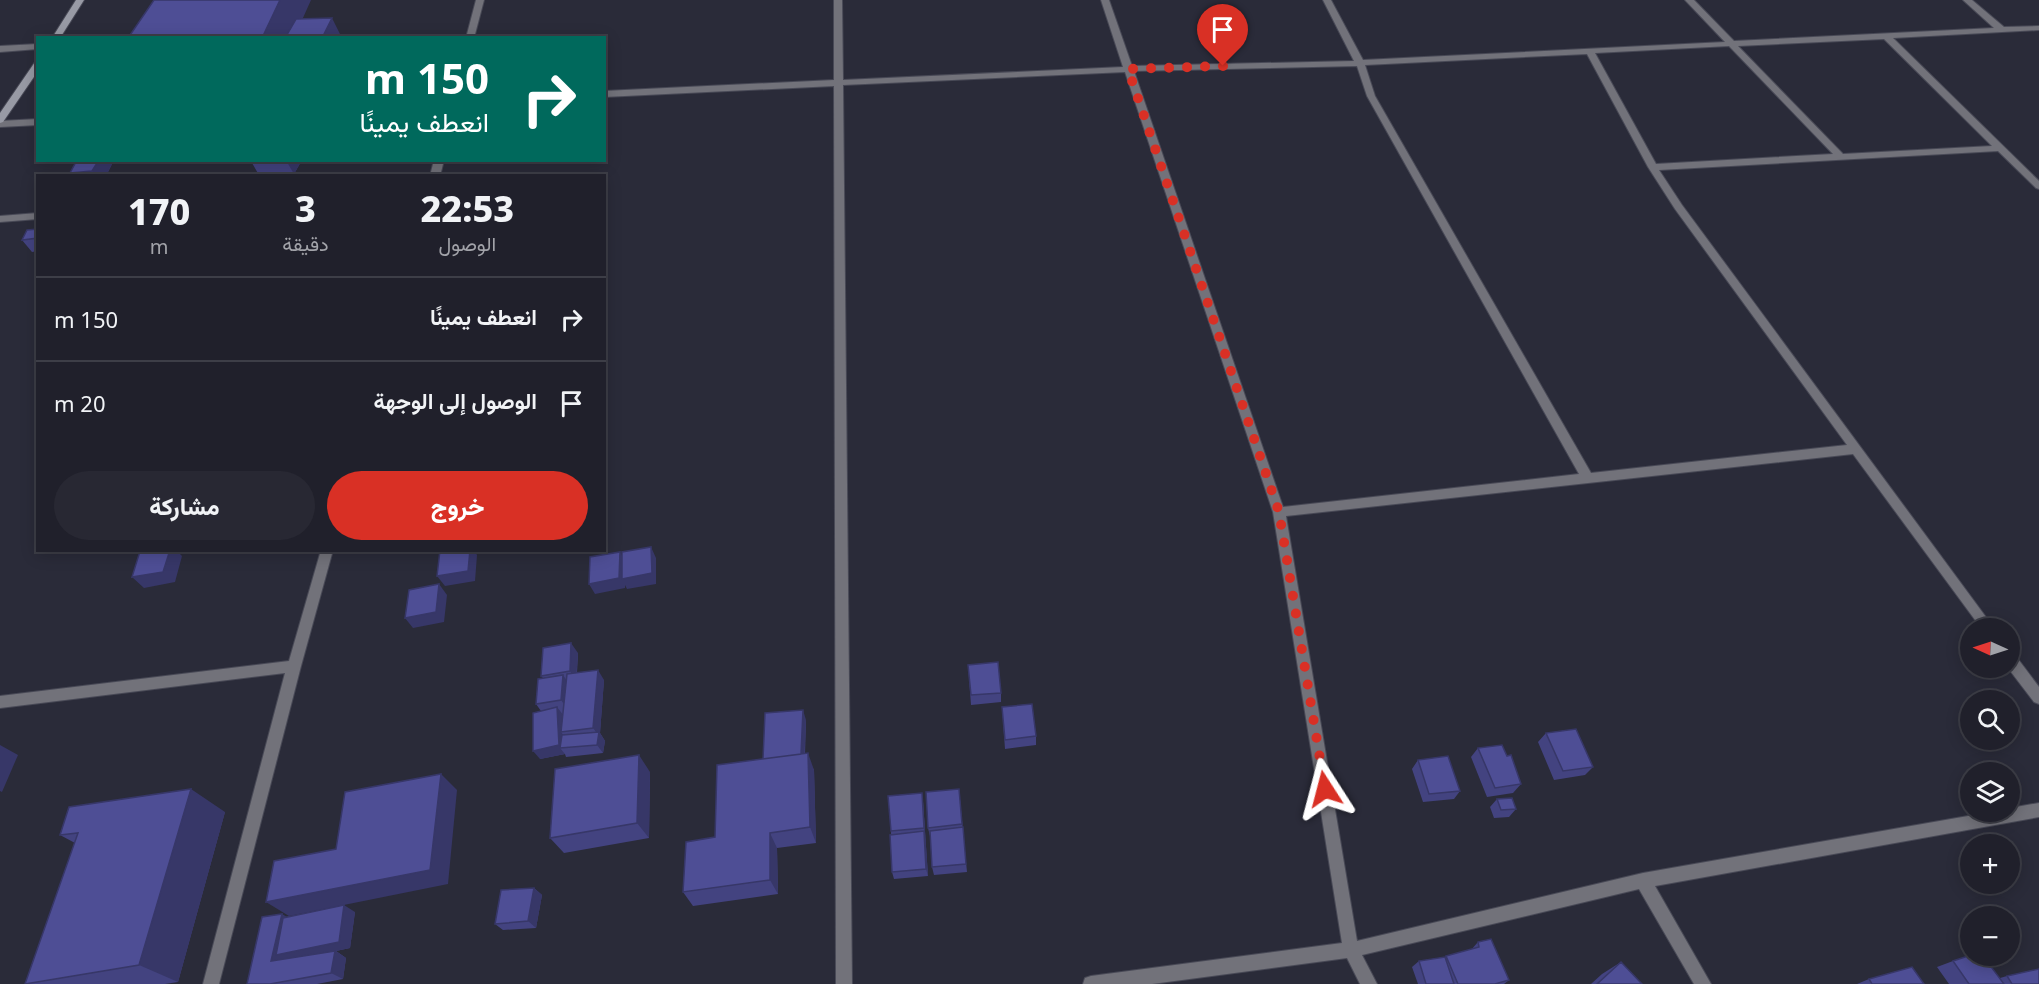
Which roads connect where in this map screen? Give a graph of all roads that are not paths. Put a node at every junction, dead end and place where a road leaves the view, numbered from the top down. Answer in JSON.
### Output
{"nodes":[{"id":1,"x":80,"y":0,"type":"edge"},
{"id":2,"x":480,"y":0,"type":"edge"},
{"id":3,"x":838,"y":0,"type":"edge"},
{"id":4,"x":1105,"y":0,"type":"edge"},
{"id":5,"x":1328,"y":0,"type":"edge"},
{"id":6,"x":1689,"y":0,"type":"edge"},
{"id":7,"x":1967,"y":0,"type":"edge"},
{"id":8,"x":2039,"y":28,"type":"edge"},
{"id":9,"x":2002,"y":30,"type":"junction"},
{"id":10,"x":1886,"y":35,"type":"junction"},
{"id":11,"x":57,"y":36,"type":"edge"},
{"id":12,"x":471,"y":36,"type":"edge"},
{"id":13,"x":1733,"y":43,"type":"junction"},
{"id":14,"x":36,"y":46,"type":"edge"},
{"id":15,"x":0,"y":49,"type":"edge"},
{"id":16,"x":1589,"y":50,"type":"junction"},
{"id":17,"x":1360,"y":63,"type":"junction"},
{"id":18,"x":36,"y":67,"type":"edge"},
{"id":19,"x":1128,"y":69,"type":"junction"},
{"id":20,"x":839,"y":83,"type":"junction"},
{"id":21,"x":606,"y":94,"type":"edge"},
{"id":22,"x":0,"y":122,"type":"edge"},
{"id":23,"x":36,"y":122,"type":"edge"},
{"id":24,"x":2000,"y":148,"type":"junction"},
{"id":25,"x":1841,"y":157,"type":"junction"},
{"id":26,"x":1653,"y":167,"type":"junction"},
{"id":27,"x":2039,"y":186,"type":"edge"},
{"id":28,"x":36,"y":216,"type":"edge"},
{"id":29,"x":0,"y":219,"type":"edge"},
{"id":30,"x":1854,"y":449,"type":"junction"},
{"id":31,"x":1587,"y":477,"type":"junction"},
{"id":32,"x":1279,"y":512,"type":"junction"},
{"id":33,"x":326,"y":552,"type":"edge"},
{"id":34,"x":1981,"y":618,"type":"edge"},
{"id":35,"x":294,"y":666,"type":"junction"},
{"id":36,"x":2020,"y":672,"type":"edge"},
{"id":37,"x":2039,"y":698,"type":"edge"},
{"id":38,"x":0,"y":702,"type":"edge"},
{"id":39,"x":2039,"y":810,"type":"edge"},
{"id":40,"x":1643,"y":881,"type":"junction"},
{"id":41,"x":1352,"y":950,"type":"junction"},
{"id":42,"x":212,"y":984,"type":"edge"},
{"id":43,"x":844,"y":984,"type":"edge"},
{"id":44,"x":1091,"y":984,"type":"edge"},
{"id":45,"x":1370,"y":984,"type":"edge"},
{"id":46,"x":1703,"y":984,"type":"edge"}],
"edges":[{"from":1,"to":11,"type":"street"},
{"from":2,"to":12,"type":"street"},
{"from":3,"to":20,"type":"street"},
{"from":4,"to":19,"type":"street"},
{"from":5,"to":17,"type":"street"},
{"from":6,"to":13,"type":"street"},
{"from":7,"to":9,"type":"street"},
{"from":8,"to":9,"type":"street"},
{"from":9,"to":10,"type":"street"},
{"from":10,"to":13,"type":"street"},
{"from":10,"to":24,"type":"street"},
{"from":13,"to":16,"type":"street"},
{"from":13,"to":25,"type":"street"},
{"from":14,"to":15,"type":"street"},
{"from":16,"to":17,"type":"street"},
{"from":16,"to":26,"type":"street"},
{"from":17,"to":19,"type":"street"},
{"from":17,"to":31,"type":"street"},
{"from":18,"to":22,"type":"street"},
{"from":19,"to":20,"type":"street"},
{"from":19,"to":32,"type":"street"},
{"from":20,"to":21,"type":"street"},
{"from":20,"to":43,"type":"street"},
{"from":22,"to":23,"type":"street"},
{"from":24,"to":25,"type":"street"},
{"from":24,"to":27,"type":"street"},
{"from":25,"to":26,"type":"street"},
{"from":26,"to":30,"type":"street"},
{"from":28,"to":29,"type":"street"},
{"from":30,"to":31,"type":"street"},
{"from":30,"to":34,"type":"street"},
{"from":31,"to":32,"type":"street"},
{"from":32,"to":41,"type":"street"},
{"from":33,"to":35,"type":"street"},
{"from":35,"to":38,"type":"street"},
{"from":35,"to":42,"type":"street"},
{"from":36,"to":37,"type":"street"},
{"from":39,"to":40,"type":"street"},
{"from":40,"to":41,"type":"street"},
{"from":40,"to":46,"type":"street"},
{"from":41,"to":44,"type":"street"},
{"from":41,"to":45,"type":"street"}]}
